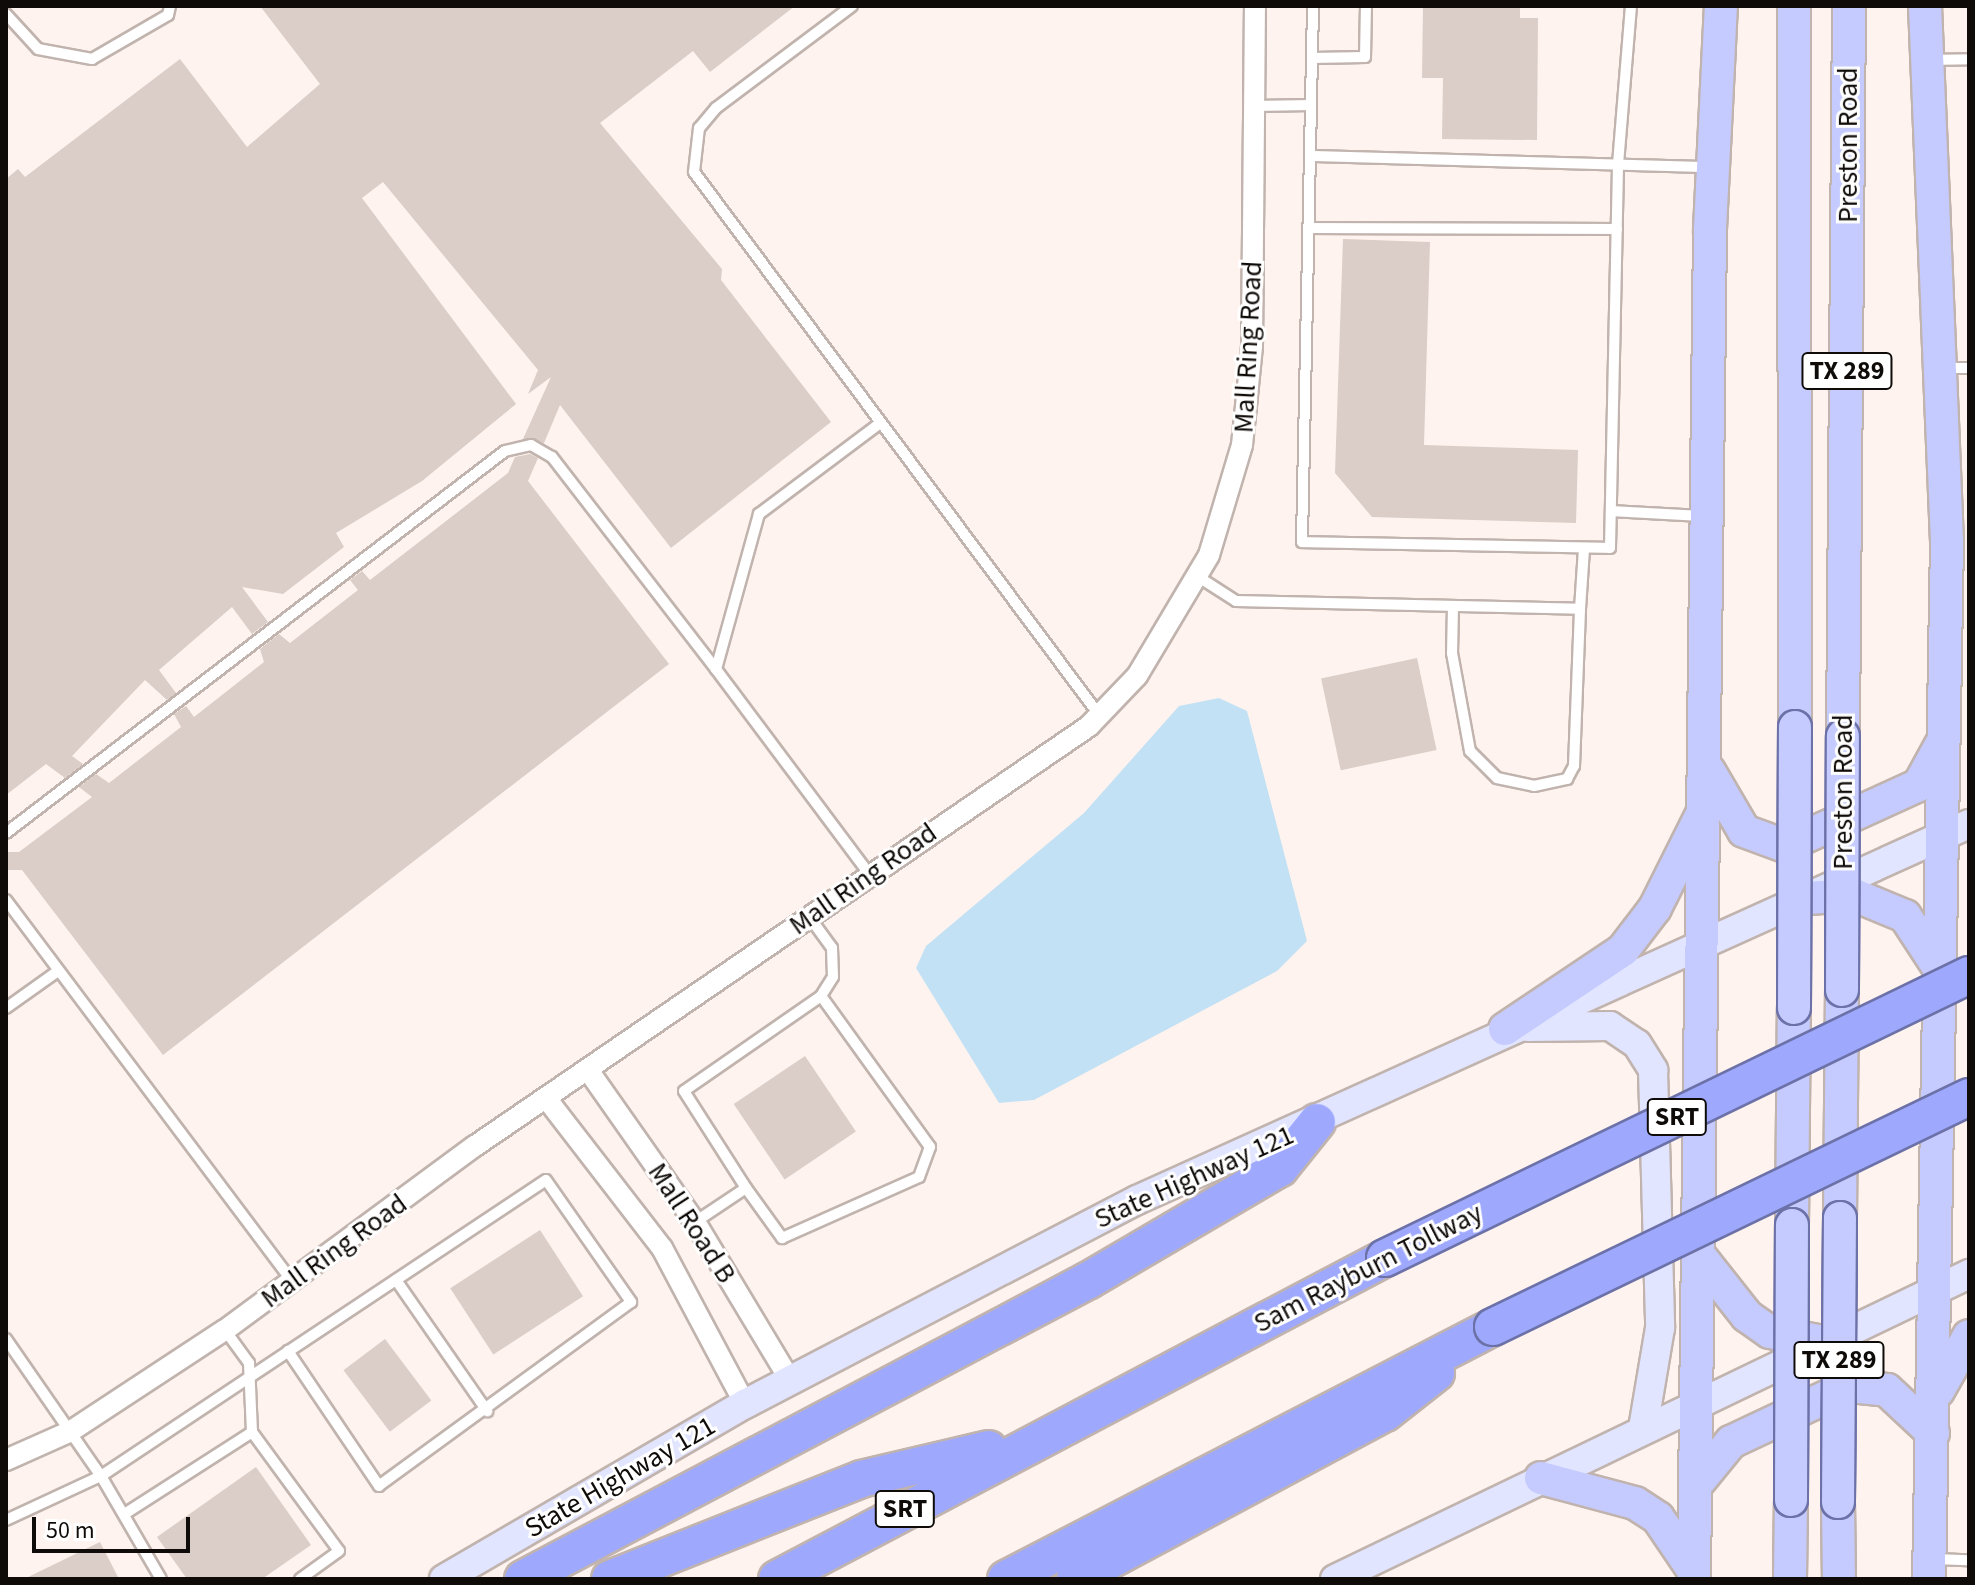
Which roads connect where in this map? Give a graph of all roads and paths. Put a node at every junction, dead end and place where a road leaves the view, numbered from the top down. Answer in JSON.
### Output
{"nodes":[{"id":1,"x":170,"y":6,"type":"edge"},
{"id":2,"x":852,"y":6,"type":"edge"},
{"id":3,"x":1255,"y":6,"type":"edge"},
{"id":4,"x":1313,"y":6,"type":"edge"},
{"id":5,"x":1366,"y":6,"type":"edge"},
{"id":6,"x":1631,"y":6,"type":"edge"},
{"id":7,"x":1721,"y":6,"type":"edge"},
{"id":8,"x":1794,"y":6,"type":"edge"},
{"id":9,"x":1849,"y":6,"type":"edge"},
{"id":10,"x":1925,"y":6,"type":"edge"},
{"id":11,"x":6,"y":14,"type":"edge"},
{"id":12,"x":1312,"y":58,"type":"junction"},
{"id":13,"x":1969,"y":59,"type":"edge"},
{"id":14,"x":1928,"y":60,"type":"junction"},
{"id":15,"x":1311,"y":105,"type":"junction"},
{"id":16,"x":1254,"y":106,"type":"junction"},
{"id":17,"x":1310,"y":156,"type":"junction"},
{"id":18,"x":1618,"y":164,"type":"junction"},
{"id":19,"x":1713,"y":167,"type":"junction"},
{"id":20,"x":1308,"y":228,"type":"junction"},
{"id":21,"x":1617,"y":229,"type":"junction"},
{"id":22,"x":1956,"y":368,"type":"edge"},
{"id":23,"x":879,"y":424,"type":"junction"},
{"id":24,"x":1611,"y":511,"type":"junction"},
{"id":25,"x":1706,"y":516,"type":"junction"},
{"id":26,"x":1584,"y":548,"type":"junction"},
{"id":27,"x":1197,"y":576,"type":"junction"},
{"id":28,"x":1453,"y":606,"type":"junction"},
{"id":29,"x":1580,"y":609,"type":"junction"},
{"id":30,"x":1946,"y":636,"type":"junction"},
{"id":31,"x":716,"y":669,"type":"junction"},
{"id":32,"x":1969,"y":700,"type":"edge"},
{"id":33,"x":1100,"y":716,"type":"junction"},
{"id":34,"x":1945,"y":737,"type":"junction"},
{"id":35,"x":1707,"y":768,"type":"junction"},
{"id":36,"x":1707,"y":805,"type":"junction"},
{"id":37,"x":1957,"y":829,"type":"edge"},
{"id":38,"x":6,"y":833,"type":"edge"},
{"id":39,"x":867,"y":871,"type":"junction"},
{"id":40,"x":1808,"y":898,"type":"junction"},
{"id":41,"x":6,"y":900,"type":"edge"},
{"id":42,"x":809,"y":916,"type":"junction"},
{"id":43,"x":1705,"y":939,"type":"junction"},
{"id":44,"x":58,"y":971,"type":"junction"},
{"id":45,"x":1956,"y":974,"type":"edge"},
{"id":46,"x":821,"y":996,"type":"junction"},
{"id":47,"x":6,"y":1008,"type":"edge"},
{"id":48,"x":1505,"y":1029,"type":"junction"},
{"id":49,"x":588,"y":1070,"type":"junction"},
{"id":50,"x":1969,"y":1097,"type":"edge"},
{"id":51,"x":546,"y":1098,"type":"junction"},
{"id":52,"x":1317,"y":1122,"type":"junction"},
{"id":53,"x":746,"y":1188,"type":"junction"},
{"id":54,"x":695,"y":1222,"type":"junction"},
{"id":55,"x":1698,"y":1254,"type":"junction"},
{"id":56,"x":1969,"y":1274,"type":"edge"},
{"id":57,"x":396,"y":1280,"type":"junction"},
{"id":58,"x":292,"y":1281,"type":"junction"},
{"id":59,"x":1937,"y":1290,"type":"junction"},
{"id":60,"x":225,"y":1330,"type":"junction"},
{"id":61,"x":1969,"y":1336,"type":"edge"},
{"id":62,"x":6,"y":1339,"type":"edge"},
{"id":63,"x":1823,"y":1342,"type":"junction"},
{"id":64,"x":288,"y":1351,"type":"junction"},
{"id":65,"x":249,"y":1377,"type":"junction"},
{"id":66,"x":790,"y":1380,"type":"junction"},
{"id":67,"x":1384,"y":1397,"type":"junction"},
{"id":68,"x":1934,"y":1401,"type":"junction"},
{"id":69,"x":745,"y":1404,"type":"junction"},
{"id":70,"x":1696,"y":1404,"type":"junction"},
{"id":71,"x":487,"y":1411,"type":"junction"},
{"id":72,"x":1643,"y":1429,"type":"junction"},
{"id":73,"x":71,"y":1431,"type":"junction"},
{"id":74,"x":252,"y":1432,"type":"junction"},
{"id":75,"x":1933,"y":1433,"type":"junction"},
{"id":76,"x":1033,"y":1438,"type":"junction"},
{"id":77,"x":6,"y":1460,"type":"edge"},
{"id":78,"x":101,"y":1476,"type":"junction"},
{"id":79,"x":1541,"y":1478,"type":"junction"},
{"id":80,"x":1695,"y":1486,"type":"junction"},
{"id":81,"x":126,"y":1513,"type":"junction"},
{"id":82,"x":6,"y":1520,"type":"edge"},
{"id":83,"x":1969,"y":1560,"type":"edge"},
{"id":84,"x":1930,"y":1569,"type":"edge"},
{"id":85,"x":1694,"y":1575,"type":"edge"},
{"id":86,"x":161,"y":1579,"type":"edge"},
{"id":87,"x":300,"y":1579,"type":"edge"},
{"id":88,"x":444,"y":1579,"type":"edge"},
{"id":89,"x":523,"y":1579,"type":"edge"},
{"id":90,"x":610,"y":1579,"type":"edge"},
{"id":91,"x":777,"y":1579,"type":"edge"},
{"id":92,"x":1006,"y":1579,"type":"edge"},
{"id":93,"x":1075,"y":1579,"type":"edge"},
{"id":94,"x":1335,"y":1579,"type":"edge"},
{"id":95,"x":1790,"y":1579,"type":"edge"},
{"id":96,"x":1839,"y":1579,"type":"edge"}],
"edges":[{"from":1,"to":11,"type":"lane"},
{"from":2,"to":23,"type":"lane"},
{"from":3,"to":16,"type":"street","name":"Mall Ring Road"},
{"from":4,"to":12,"type":"lane"},
{"from":5,"to":12,"type":"lane"},
{"from":6,"to":18,"type":"lane"},
{"from":7,"to":19,"type":"main road"},
{"from":8,"to":95,"type":"main road","name":"Preston Road","number":"TX 289","bridge":true},
{"from":9,"to":96,"type":"main road","name":"Preston Road","number":"TX 289","bridge":true},
{"from":10,"to":14,"type":"main road"},
{"from":12,"to":15,"type":"lane"},
{"from":13,"to":14,"type":"lane"},
{"from":14,"to":22,"type":"main road"},
{"from":15,"to":16,"type":"lane"},
{"from":15,"to":17,"type":"lane"},
{"from":16,"to":27,"type":"street","name":"Mall Ring Road"},
{"from":17,"to":18,"type":"lane"},
{"from":17,"to":20,"type":"lane"},
{"from":18,"to":19,"type":"lane"},
{"from":18,"to":21,"type":"lane"},
{"from":19,"to":25,"type":"main road"},
{"from":20,"to":21,"type":"lane"},
{"from":20,"to":26,"type":"lane"},
{"from":21,"to":24,"type":"lane"},
{"from":22,"to":30,"type":"main road"},
{"from":23,"to":31,"type":"lane"},
{"from":23,"to":33,"type":"lane"},
{"from":24,"to":25,"type":"lane"},
{"from":24,"to":26,"type":"lane"},
{"from":25,"to":35,"type":"main road"},
{"from":26,"to":29,"type":"lane"},
{"from":27,"to":28,"type":"lane"},
{"from":27,"to":33,"type":"street","name":"Mall Ring Road"},
{"from":28,"to":29,"type":"lane"},
{"from":28,"to":29,"type":"lane"},
{"from":30,"to":32,"type":"main road"},
{"from":30,"to":34,"type":"main road"},
{"from":31,"to":38,"type":"lane"},
{"from":31,"to":39,"type":"lane"},
{"from":33,"to":39,"type":"street","name":"Mall Ring Road"},
{"from":34,"to":35,"type":"main road"},
{"from":34,"to":37,"type":"main road"},
{"from":35,"to":36,"type":"main road"},
{"from":36,"to":43,"type":"main road"},
{"from":36,"to":48,"type":"main road"},
{"from":37,"to":40,"type":"main road","name":"State Highway 121"},
{"from":37,"to":45,"type":"main road"},
{"from":39,"to":42,"type":"street","name":"Mall Ring Road"},
{"from":40,"to":43,"type":"main road","name":"State Highway 121"},
{"from":40,"to":45,"type":"main road"},
{"from":41,"to":44,"type":"lane"},
{"from":42,"to":46,"type":"lane"},
{"from":42,"to":49,"type":"street","name":"Mall Ring Road"},
{"from":43,"to":48,"type":"main road","name":"State Highway 121"},
{"from":43,"to":55,"type":"main road"},
{"from":44,"to":47,"type":"lane"},
{"from":44,"to":58,"type":"lane"},
{"from":45,"to":59,"type":"main road"},
{"from":45,"to":76,"type":"highway","name":"Sam Rayburn Tollway","number":"SRT","bridge":true},
{"from":46,"to":53,"type":"lane"},
{"from":46,"to":53,"type":"lane"},
{"from":48,"to":52,"type":"main road","name":"State Highway 121"},
{"from":48,"to":72,"type":"main road"},
{"from":49,"to":51,"type":"street","name":"Mall Ring Road"},
{"from":49,"to":54,"type":"street","name":"Mall Road B"},
{"from":50,"to":67,"type":"highway","bridge":true},
{"from":51,"to":58,"type":"street","name":"Mall Ring Road"},
{"from":51,"to":69,"type":"street","name":"Mall Road B"},
{"from":52,"to":66,"type":"main road","name":"State Highway 121"},
{"from":52,"to":89,"type":"highway"},
{"from":53,"to":54,"type":"lane"},
{"from":54,"to":66,"type":"street","name":"Mall Road B"},
{"from":55,"to":63,"type":"main road"},
{"from":55,"to":70,"type":"main road"},
{"from":56,"to":59,"type":"main road"},
{"from":57,"to":64,"type":"lane"},
{"from":57,"to":71,"type":"lane"},
{"from":57,"to":71,"type":"lane"},
{"from":58,"to":60,"type":"street","name":"Mall Ring Road"},
{"from":59,"to":63,"type":"main road"},
{"from":59,"to":68,"type":"main road"},
{"from":60,"to":65,"type":"lane"},
{"from":60,"to":73,"type":"street","name":"Mall Ring Road"},
{"from":61,"to":68,"type":"main road"},
{"from":62,"to":73,"type":"lane"},
{"from":63,"to":70,"type":"main road"},
{"from":64,"to":65,"type":"lane"},
{"from":64,"to":71,"type":"lane"},
{"from":65,"to":74,"type":"lane"},
{"from":65,"to":78,"type":"lane"},
{"from":66,"to":69,"type":"main road","name":"State Highway 121"},
{"from":67,"to":92,"type":"highway"},
{"from":67,"to":93,"type":"highway"},
{"from":68,"to":75,"type":"main road"},
{"from":69,"to":88,"type":"main road","name":"State Highway 121"},
{"from":70,"to":72,"type":"main road"},
{"from":70,"to":80,"type":"main road"},
{"from":72,"to":79,"type":"main road"},
{"from":73,"to":77,"type":"street","name":"Mall Ring Road"},
{"from":73,"to":78,"type":"lane"},
{"from":74,"to":81,"type":"lane"},
{"from":74,"to":87,"type":"lane"},
{"from":75,"to":80,"type":"main road"},
{"from":75,"to":84,"type":"main road"},
{"from":76,"to":90,"type":"highway"},
{"from":76,"to":91,"type":"highway","name":"Sam Rayburn Tollway","number":"SRT"},
{"from":78,"to":81,"type":"lane"},
{"from":78,"to":82,"type":"lane"},
{"from":79,"to":85,"type":"main road"},
{"from":79,"to":94,"type":"main road"},
{"from":80,"to":85,"type":"main road"},
{"from":81,"to":86,"type":"lane"},
{"from":83,"to":84,"type":"lane"}]}
